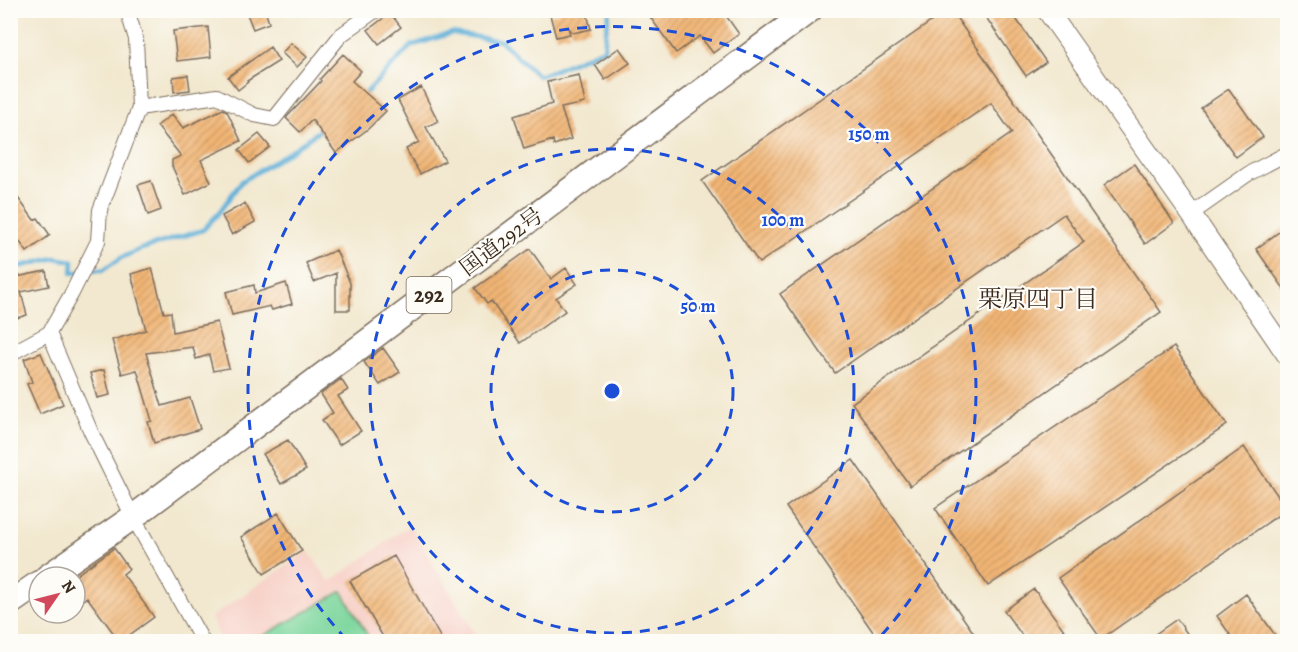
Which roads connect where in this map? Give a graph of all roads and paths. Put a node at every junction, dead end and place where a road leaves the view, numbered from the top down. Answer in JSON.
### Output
{"nodes":[{"id":1,"x":127,"y":10,"type":"edge"},
{"id":2,"x":376,"y":10,"type":"edge"},
{"id":3,"x":810,"y":10,"type":"edge"},
{"id":4,"x":1047,"y":10,"type":"edge"},
{"id":5,"x":140,"y":108,"type":"junction"},
{"id":6,"x":1287,"y":153,"type":"edge"},
{"id":7,"x":1191,"y":214,"type":"junction"},
{"id":8,"x":49,"y":333,"type":"junction"},
{"id":9,"x":10,"y":354,"type":"edge"},
{"id":10,"x":1287,"y":356,"type":"edge"},
{"id":11,"x":133,"y":517,"type":"junction"},
{"id":12,"x":64,"y":565,"type":"edge"},
{"id":13,"x":27,"y":591,"type":"edge"},
{"id":14,"x":10,"y":603,"type":"edge"},
{"id":15,"x":203,"y":642,"type":"edge"}],
"edges":[{"from":1,"to":5,"type":"street"},
{"from":2,"to":5,"type":"street"},
{"from":3,"to":11,"type":"highway","name":"国道292号","number":"292"},
{"from":4,"to":7,"type":"street"},
{"from":5,"to":8,"type":"street"},
{"from":6,"to":7,"type":"street"},
{"from":7,"to":10,"type":"street"},
{"from":8,"to":9,"type":"street"},
{"from":8,"to":11,"type":"street"},
{"from":11,"to":12,"type":"highway","name":"国道292号","number":"292"},
{"from":11,"to":15,"type":"street"},
{"from":13,"to":14,"type":"highway"}]}
